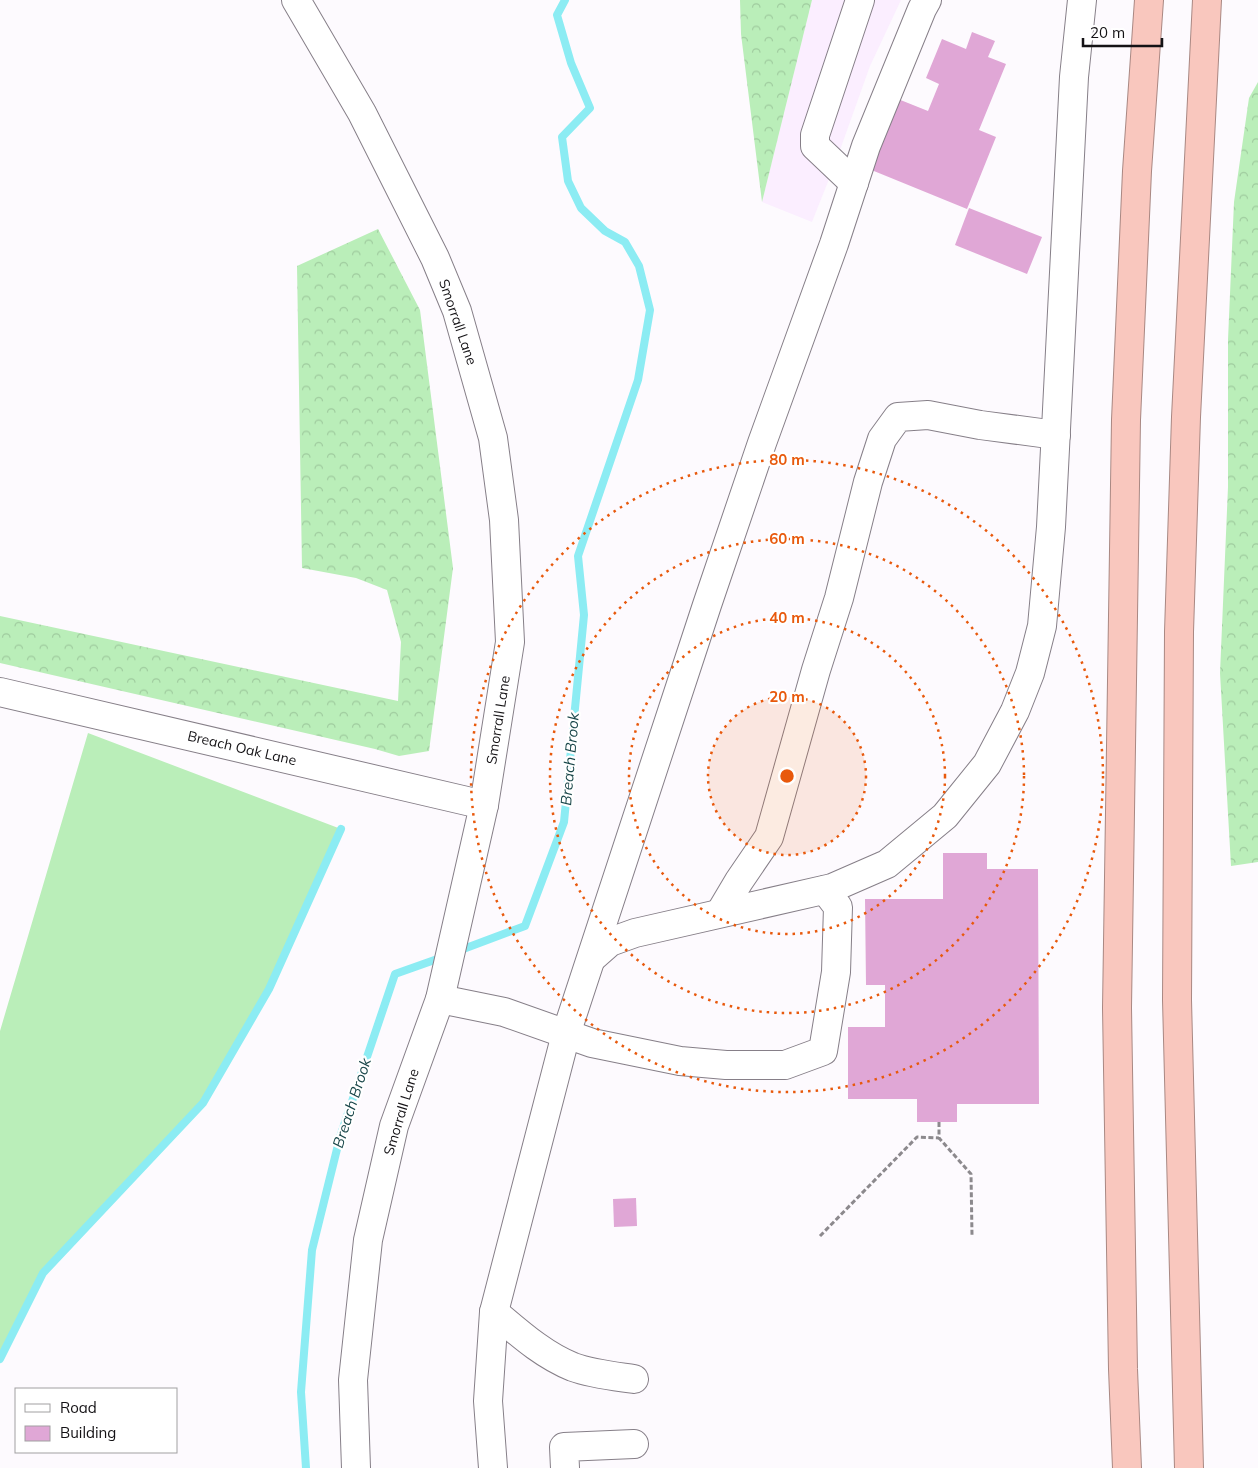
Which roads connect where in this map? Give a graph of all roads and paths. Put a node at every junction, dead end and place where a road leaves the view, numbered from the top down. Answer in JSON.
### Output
{"nodes":[{"id":1,"x":296,"y":0,"type":"edge"},
{"id":2,"x":860,"y":0,"type":"edge"},
{"id":3,"x":927,"y":0,"type":"edge"},
{"id":4,"x":1082,"y":0,"type":"edge"},
{"id":5,"x":1148,"y":0,"type":"edge"},
{"id":6,"x":1207,"y":0,"type":"edge"},
{"id":7,"x":854,"y":183,"type":"junction"},
{"id":8,"x":1056,"y":435,"type":"junction"},
{"id":9,"x":0,"y":692,"type":"edge"},
{"id":10,"x":484,"y":805,"type":"junction"},
{"id":11,"x":825,"y":890,"type":"junction"},
{"id":12,"x":720,"y":914,"type":"junction"},
{"id":13,"x":593,"y":957,"type":"junction"},
{"id":14,"x":443,"y":987,"type":"junction"},
{"id":15,"x":566,"y":1034,"type":"junction"},
{"id":16,"x":939,"y":1122,"type":"dead end"},
{"id":17,"x":939,"y":1138,"type":"junction"},
{"id":18,"x":972,"y":1235,"type":"dead end"},
{"id":19,"x":820,"y":1236,"type":"dead end"},
{"id":20,"x":494,"y":1312,"type":"junction"},
{"id":21,"x":634,"y":1379,"type":"dead end"},
{"id":22,"x":634,"y":1444,"type":"dead end"},
{"id":23,"x":356,"y":1468,"type":"edge"},
{"id":24,"x":493,"y":1468,"type":"edge"},
{"id":25,"x":565,"y":1468,"type":"edge"},
{"id":26,"x":1127,"y":1468,"type":"edge"},
{"id":27,"x":1189,"y":1468,"type":"edge"}],
"edges":[{"from":1,"to":10,"type":"street","name":"Smorrall Lane"},
{"from":2,"to":7,"type":"street"},
{"from":3,"to":7,"type":"street"},
{"from":4,"to":8,"type":"street"},
{"from":5,"to":26,"type":"highway"},
{"from":6,"to":27,"type":"highway"},
{"from":7,"to":13,"type":"street"},
{"from":8,"to":11,"type":"street"},
{"from":8,"to":12,"type":"street"},
{"from":9,"to":10,"type":"street","name":"Breach Oak Lane"},
{"from":10,"to":14,"type":"street","name":"Smorrall Lane"},
{"from":11,"to":12,"type":"street"},
{"from":11,"to":15,"type":"street"},
{"from":12,"to":13,"type":"street"},
{"from":13,"to":15,"type":"street"},
{"from":14,"to":15,"type":"street"},
{"from":14,"to":23,"type":"street","name":"Smorrall Lane"},
{"from":15,"to":20,"type":"street"},
{"from":16,"to":17,"type":"path"},
{"from":17,"to":18,"type":"path"},
{"from":17,"to":19,"type":"path"},
{"from":20,"to":21,"type":"street"},
{"from":20,"to":24,"type":"street"},
{"from":22,"to":25,"type":"street"}]}
